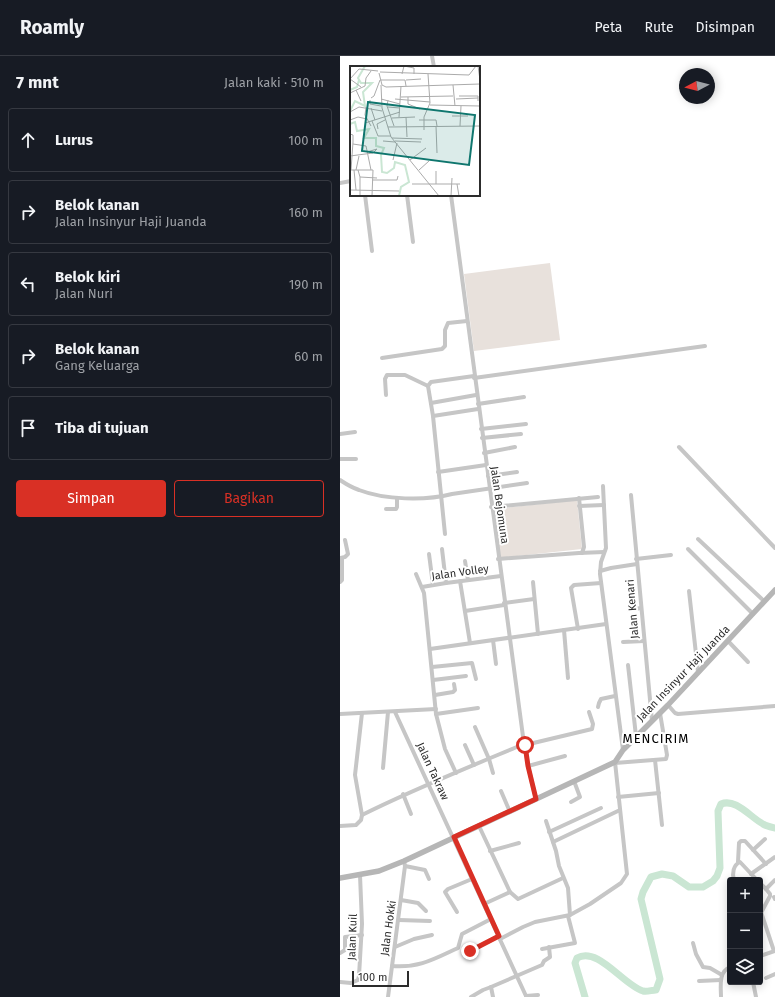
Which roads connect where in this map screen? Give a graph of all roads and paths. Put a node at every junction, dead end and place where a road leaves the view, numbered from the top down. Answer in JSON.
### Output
{"nodes":[{"id":1,"x":432,"y":56,"type":"edge"},
{"id":2,"x":434,"y":66,"type":"edge"},
{"id":3,"x":350,"y":181,"type":"edge"},
{"id":4,"x":340,"y":183,"type":"edge"},
{"id":5,"x":365,"y":196,"type":"edge"},
{"id":6,"x":407,"y":196,"type":"edge"},
{"id":7,"x":451,"y":196,"type":"edge"},
{"id":8,"x":413,"y":242,"type":"dead end"},
{"id":9,"x":372,"y":251,"type":"dead end"},
{"id":10,"x":467,"y":321,"type":"junction"},
{"id":11,"x":705,"y":346,"type":"dead end"},
{"id":12,"x":382,"y":358,"type":"dead end"},
{"id":13,"x":474,"y":377,"type":"junction"},
{"id":14,"x":428,"y":386,"type":"junction"},
{"id":15,"x":386,"y":395,"type":"dead end"},
{"id":16,"x":476,"y":395,"type":"junction"},
{"id":17,"x":524,"y":397,"type":"dead end"},
{"id":18,"x":431,"y":403,"type":"junction"},
{"id":19,"x":478,"y":404,"type":"junction"},
{"id":20,"x":478,"y":409,"type":"junction"},
{"id":21,"x":433,"y":416,"type":"junction"},
{"id":22,"x":526,"y":424,"type":"dead end"},
{"id":23,"x":481,"y":429,"type":"junction"},
{"id":24,"x":355,"y":432,"type":"dead end"},
{"id":25,"x":340,"y":434,"type":"edge"},
{"id":26,"x":521,"y":434,"type":"dead end"},
{"id":27,"x":482,"y":438,"type":"junction"},
{"id":28,"x":515,"y":447,"type":"dead end"},
{"id":29,"x":679,"y":447,"type":"dead end"},
{"id":30,"x":484,"y":453,"type":"junction"},
{"id":31,"x":356,"y":458,"type":"dead end"},
{"id":32,"x":340,"y":459,"type":"edge"},
{"id":33,"x":486,"y":465,"type":"junction"},
{"id":34,"x":438,"y":472,"type":"junction"},
{"id":35,"x":517,"y":472,"type":"dead end"},
{"id":36,"x":488,"y":476,"type":"junction"},
{"id":37,"x":340,"y":480,"type":"edge"},
{"id":38,"x":527,"y":483,"type":"dead end"},
{"id":39,"x":603,"y":486,"type":"dead end"},
{"id":40,"x":489,"y":488,"type":"junction"},
{"id":41,"x":631,"y":495,"type":"dead end"},
{"id":42,"x":441,"y":497,"type":"junction"},
{"id":43,"x":598,"y":497,"type":"dead end"},
{"id":44,"x":397,"y":498,"type":"junction"},
{"id":45,"x":579,"y":498,"type":"junction"},
{"id":46,"x":604,"y":505,"type":"junction"},
{"id":47,"x":579,"y":506,"type":"junction"},
{"id":48,"x":492,"y":507,"type":"junction"},
{"id":49,"x":386,"y":509,"type":"dead end"},
{"id":50,"x":445,"y":534,"type":"dead end"},
{"id":51,"x":698,"y":539,"type":"dead end"},
{"id":52,"x":345,"y":540,"type":"dead end"},
{"id":53,"x":775,"y":548,"type":"edge"},
{"id":54,"x":442,"y":549,"type":"dead end"},
{"id":55,"x":688,"y":549,"type":"dead end"},
{"id":56,"x":604,"y":552,"type":"junction"},
{"id":57,"x":582,"y":553,"type":"junction"},
{"id":58,"x":429,"y":554,"type":"dead end"},
{"id":59,"x":671,"y":555,"type":"dead end"},
{"id":60,"x":341,"y":558,"type":"edge"},
{"id":61,"x":636,"y":558,"type":"junction"},
{"id":62,"x":498,"y":559,"type":"junction"},
{"id":63,"x":465,"y":561,"type":"dead end"},
{"id":64,"x":637,"y":564,"type":"junction"},
{"id":65,"x":600,"y":571,"type":"junction"},
{"id":66,"x":416,"y":574,"type":"dead end"},
{"id":67,"x":501,"y":576,"type":"junction"},
{"id":68,"x":468,"y":580,"type":"junction"},
{"id":69,"x":460,"y":581,"type":"junction"},
{"id":70,"x":340,"y":582,"type":"edge"},
{"id":71,"x":533,"y":582,"type":"dead end"},
{"id":72,"x":446,"y":583,"type":"junction"},
{"id":73,"x":601,"y":583,"type":"junction"},
{"id":74,"x":433,"y":585,"type":"junction"},
{"id":75,"x":422,"y":587,"type":"junction"},
{"id":76,"x":775,"y":590,"type":"edge"},
{"id":77,"x":688,"y":591,"type":"dead end"},
{"id":78,"x":534,"y":599,"type":"junction"},
{"id":79,"x":764,"y":601,"type":"junction"},
{"id":80,"x":504,"y":604,"type":"junction"},
{"id":81,"x":641,"y":608,"type":"junction"},
{"id":82,"x":629,"y":610,"type":"dead end"},
{"id":83,"x":464,"y":611,"type":"junction"},
{"id":84,"x":753,"y":614,"type":"junction"},
{"id":85,"x":606,"y":624,"type":"junction"},
{"id":86,"x":578,"y":629,"type":"junction"},
{"id":87,"x":564,"y":630,"type":"junction"},
{"id":88,"x":538,"y":634,"type":"junction"},
{"id":89,"x":509,"y":638,"type":"junction"},
{"id":90,"x":493,"y":640,"type":"junction"},
{"id":91,"x":728,"y":641,"type":"junction"},
{"id":92,"x":623,"y":642,"type":"dead end"},
{"id":93,"x":644,"y":642,"type":"junction"},
{"id":94,"x":470,"y":643,"type":"junction"},
{"id":95,"x":430,"y":649,"type":"junction"},
{"id":96,"x":748,"y":662,"type":"dead end"},
{"id":97,"x":496,"y":664,"type":"dead end"},
{"id":98,"x":628,"y":665,"type":"dead end"},
{"id":99,"x":432,"y":667,"type":"junction"},
{"id":100,"x":698,"y":672,"type":"junction"},
{"id":101,"x":466,"y":676,"type":"dead end"},
{"id":102,"x":568,"y":678,"type":"dead end"},
{"id":103,"x":476,"y":679,"type":"dead end"},
{"id":104,"x":433,"y":680,"type":"junction"},
{"id":105,"x":454,"y":684,"type":"dead end"},
{"id":106,"x":435,"y":695,"type":"junction"},
{"id":107,"x":615,"y":696,"type":"junction"},
{"id":108,"x":668,"y":705,"type":"junction"},
{"id":109,"x":775,"y":706,"type":"edge"},
{"id":110,"x":598,"y":707,"type":"dead end"},
{"id":111,"x":436,"y":708,"type":"junction"},
{"id":112,"x":478,"y":708,"type":"dead end"},
{"id":113,"x":388,"y":712,"type":"junction"},
{"id":114,"x":395,"y":712,"type":"junction"},
{"id":115,"x":589,"y":712,"type":"dead end"},
{"id":116,"x":362,"y":713,"type":"junction"},
{"id":117,"x":660,"y":713,"type":"junction"},
{"id":118,"x":340,"y":714,"type":"edge"},
{"id":119,"x":436,"y":714,"type":"junction"},
{"id":120,"x":652,"y":720,"type":"junction"},
{"id":121,"x":475,"y":727,"type":"dead end"},
{"id":122,"x":636,"y":736,"type":"junction"},
{"id":123,"x":524,"y":744,"type":"junction"},
{"id":124,"x":465,"y":745,"type":"dead end"},
{"id":125,"x":622,"y":750,"type":"junction"},
{"id":126,"x":565,"y":756,"type":"dead end"},
{"id":127,"x":489,"y":759,"type":"junction"},
{"id":128,"x":655,"y":760,"type":"junction"},
{"id":129,"x":615,"y":763,"type":"junction"},
{"id":130,"x":474,"y":765,"type":"junction"},
{"id":131,"x":528,"y":766,"type":"junction"},
{"id":132,"x":384,"y":768,"type":"dead end"},
{"id":133,"x":456,"y":773,"type":"junction"},
{"id":134,"x":493,"y":773,"type":"dead end"},
{"id":135,"x":574,"y":781,"type":"junction"},
{"id":136,"x":429,"y":785,"type":"junction"},
{"id":137,"x":501,"y":791,"type":"dead end"},
{"id":138,"x":659,"y":793,"type":"junction"},
{"id":139,"x":403,"y":794,"type":"junction"},
{"id":140,"x":618,"y":796,"type":"junction"},
{"id":141,"x":536,"y":799,"type":"junction"},
{"id":142,"x":572,"y":802,"type":"dead end"},
{"id":143,"x":601,"y":808,"type":"dead end"},
{"id":144,"x":620,"y":810,"type":"junction"},
{"id":145,"x":510,"y":812,"type":"junction"},
{"id":146,"x":411,"y":814,"type":"dead end"},
{"id":147,"x":362,"y":815,"type":"junction"},
{"id":148,"x":546,"y":821,"type":"dead end"},
{"id":149,"x":340,"y":826,"type":"edge"},
{"id":150,"x":479,"y":826,"type":"junction"},
{"id":151,"x":662,"y":826,"type":"dead end"},
{"id":152,"x":549,"y":832,"type":"junction"},
{"id":153,"x":454,"y":837,"type":"junction"},
{"id":154,"x":765,"y":839,"type":"dead end"},
{"id":155,"x":553,"y":842,"type":"junction"},
{"id":156,"x":518,"y":843,"type":"dead end"},
{"id":157,"x":753,"y":850,"type":"junction"},
{"id":158,"x":490,"y":851,"type":"junction"},
{"id":159,"x":775,"y":857,"type":"edge"},
{"id":160,"x":738,"y":862,"type":"junction"},
{"id":161,"x":404,"y":864,"type":"junction"},
{"id":162,"x":766,"y":864,"type":"junction"},
{"id":163,"x":751,"y":874,"type":"junction"},
{"id":164,"x":360,"y":875,"type":"junction"},
{"id":165,"x":734,"y":877,"type":"edge"},
{"id":166,"x":754,"y":877,"type":"edge"},
{"id":167,"x":340,"y":878,"type":"edge"},
{"id":168,"x":563,"y":878,"type":"junction"},
{"id":169,"x":429,"y":879,"type":"dead end"},
{"id":170,"x":472,"y":879,"type":"junction"},
{"id":171,"x":775,"y":880,"type":"edge"},
{"id":172,"x":763,"y":886,"type":"edge"},
{"id":173,"x":766,"y":888,"type":"junction"},
{"id":174,"x":510,"y":892,"type":"junction"},
{"id":175,"x":401,"y":900,"type":"junction"},
{"id":176,"x":484,"y":904,"type":"junction"},
{"id":177,"x":763,"y":907,"type":"edge"},
{"id":178,"x":426,"y":911,"type":"dead end"},
{"id":179,"x":457,"y":912,"type":"dead end"},
{"id":180,"x":762,"y":913,"type":"edge"},
{"id":181,"x":569,"y":916,"type":"junction"},
{"id":182,"x":491,"y":919,"type":"junction"},
{"id":183,"x":399,"y":920,"type":"junction"},
{"id":184,"x":430,"y":921,"type":"dead end"},
{"id":185,"x":362,"y":935,"type":"junction"},
{"id":186,"x":432,"y":935,"type":"dead end"},
{"id":187,"x":499,"y":938,"type":"junction"},
{"id":188,"x":693,"y":942,"type":"dead end"},
{"id":189,"x":395,"y":947,"type":"junction"},
{"id":190,"x":549,"y":947,"type":"junction"},
{"id":191,"x":542,"y":949,"type":"dead end"},
{"id":192,"x":470,"y":951,"type":"dead end"},
{"id":193,"x":774,"y":951,"type":"edge"},
{"id":194,"x":340,"y":953,"type":"edge"},
{"id":195,"x":763,"y":955,"type":"edge"},
{"id":196,"x":392,"y":966,"type":"junction"},
{"id":197,"x":727,"y":968,"type":"edge"},
{"id":198,"x":775,"y":974,"type":"edge"},
{"id":199,"x":517,"y":976,"type":"junction"},
{"id":200,"x":721,"y":977,"type":"junction"},
{"id":201,"x":766,"y":978,"type":"dead end"},
{"id":202,"x":699,"y":981,"type":"dead end"},
{"id":203,"x":340,"y":982,"type":"edge"},
{"id":204,"x":754,"y":985,"type":"edge"},
{"id":205,"x":491,"y":988,"type":"junction"},
{"id":206,"x":538,"y":995,"type":"dead end"},
{"id":207,"x":526,"y":996,"type":"edge"},
{"id":208,"x":388,"y":997,"type":"edge"},
{"id":209,"x":471,"y":997,"type":"edge"},
{"id":210,"x":493,"y":997,"type":"edge"},
{"id":211,"x":721,"y":997,"type":"edge"},
{"id":212,"x":756,"y":997,"type":"edge"}],
"edges":[{"from":1,"to":2,"type":"street"},
{"from":3,"to":4,"type":"street"},
{"from":5,"to":9,"type":"street"},
{"from":6,"to":8,"type":"street"},
{"from":7,"to":10,"type":"street","name":"Jalan Bejomuna"},
{"from":10,"to":12,"type":"street"},
{"from":10,"to":13,"type":"street","name":"Jalan Bejomuna"},
{"from":11,"to":13,"type":"street"},
{"from":13,"to":14,"type":"street"},
{"from":13,"to":16,"type":"street","name":"Jalan Bejomuna"},
{"from":14,"to":15,"type":"street"},
{"from":14,"to":18,"type":"street"},
{"from":16,"to":18,"type":"street"},
{"from":16,"to":19,"type":"street","name":"Jalan Bejomuna"},
{"from":17,"to":19,"type":"street"},
{"from":18,"to":21,"type":"street"},
{"from":19,"to":20,"type":"street","name":"Jalan Bejomuna"},
{"from":20,"to":21,"type":"street"},
{"from":20,"to":23,"type":"street","name":"Jalan Bejomuna"},
{"from":21,"to":34,"type":"street"},
{"from":22,"to":23,"type":"street"},
{"from":23,"to":27,"type":"street","name":"Jalan Bejomuna"},
{"from":24,"to":25,"type":"street"},
{"from":26,"to":27,"type":"street"},
{"from":27,"to":30,"type":"street","name":"Jalan Bejomuna"},
{"from":28,"to":30,"type":"street"},
{"from":29,"to":53,"type":"street"},
{"from":30,"to":33,"type":"street","name":"Jalan Bejomuna"},
{"from":31,"to":32,"type":"street"},
{"from":33,"to":34,"type":"street"},
{"from":33,"to":36,"type":"street","name":"Jalan Bejomuna"},
{"from":34,"to":42,"type":"street"},
{"from":35,"to":36,"type":"street"},
{"from":36,"to":40,"type":"street","name":"Jalan Bejomuna"},
{"from":37,"to":44,"type":"street"},
{"from":38,"to":40,"type":"street"},
{"from":39,"to":46,"type":"street"},
{"from":40,"to":42,"type":"street"},
{"from":40,"to":48,"type":"street","name":"Jalan Bejomuna"},
{"from":41,"to":61,"type":"street","name":"Jalan Kenari"},
{"from":42,"to":44,"type":"street"},
{"from":42,"to":50,"type":"street"},
{"from":43,"to":45,"type":"street"},
{"from":44,"to":49,"type":"street"},
{"from":45,"to":47,"type":"street"},
{"from":45,"to":48,"type":"street"},
{"from":46,"to":47,"type":"street"},
{"from":46,"to":56,"type":"street"},
{"from":47,"to":57,"type":"street"},
{"from":48,"to":62,"type":"street","name":"Jalan Bejomuna"},
{"from":51,"to":79,"type":"street"},
{"from":52,"to":60,"type":"street"},
{"from":54,"to":72,"type":"street"},
{"from":55,"to":84,"type":"street"},
{"from":56,"to":57,"type":"street"},
{"from":56,"to":65,"type":"street"},
{"from":57,"to":62,"type":"street"},
{"from":58,"to":74,"type":"street"},
{"from":59,"to":61,"type":"street"},
{"from":60,"to":70,"type":"street"},
{"from":61,"to":64,"type":"street","name":"Jalan Kenari"},
{"from":62,"to":67,"type":"street","name":"Jalan Bejomuna"},
{"from":63,"to":68,"type":"street"},
{"from":64,"to":65,"type":"street"},
{"from":64,"to":81,"type":"street","name":"Jalan Kenari"},
{"from":65,"to":73,"type":"street"},
{"from":66,"to":75,"type":"street"},
{"from":67,"to":68,"type":"street","name":"Jalan Volley"},
{"from":67,"to":80,"type":"street","name":"Jalan Bejomuna"},
{"from":68,"to":69,"type":"street","name":"Jalan Volley"},
{"from":69,"to":72,"type":"street","name":"Jalan Volley"},
{"from":69,"to":83,"type":"street"},
{"from":71,"to":78,"type":"street"},
{"from":72,"to":74,"type":"street","name":"Jalan Volley"},
{"from":73,"to":85,"type":"street"},
{"from":73,"to":86,"type":"street"},
{"from":74,"to":75,"type":"street","name":"Jalan Volley"},
{"from":75,"to":95,"type":"street"},
{"from":76,"to":79,"type":"street","name":"Jalan Insinyur Haji Juanda"},
{"from":77,"to":100,"type":"street"},
{"from":78,"to":80,"type":"street"},
{"from":78,"to":88,"type":"street"},
{"from":79,"to":84,"type":"street","name":"Jalan Insinyur Haji Juanda"},
{"from":80,"to":83,"type":"street"},
{"from":80,"to":89,"type":"street","name":"Jalan Bejomuna"},
{"from":81,"to":82,"type":"street"},
{"from":81,"to":93,"type":"street","name":"Jalan Kenari"},
{"from":83,"to":94,"type":"street"},
{"from":84,"to":91,"type":"street","name":"Jalan Insinyur Haji Juanda"},
{"from":85,"to":86,"type":"street"},
{"from":85,"to":107,"type":"street"},
{"from":86,"to":87,"type":"street"},
{"from":87,"to":88,"type":"street"},
{"from":87,"to":102,"type":"street"},
{"from":88,"to":89,"type":"street"},
{"from":89,"to":90,"type":"street"},
{"from":89,"to":123,"type":"street","name":"Jalan Bejomuna"},
{"from":90,"to":94,"type":"street"},
{"from":90,"to":97,"type":"street"},
{"from":91,"to":96,"type":"street"},
{"from":91,"to":100,"type":"street","name":"Jalan Insinyur Haji Juanda"},
{"from":92,"to":93,"type":"street"},
{"from":93,"to":120,"type":"street","name":"Jalan Kenari"},
{"from":94,"to":95,"type":"street"},
{"from":95,"to":99,"type":"street"},
{"from":98,"to":122,"type":"street"},
{"from":99,"to":103,"type":"street"},
{"from":99,"to":104,"type":"street"},
{"from":100,"to":108,"type":"street","name":"Jalan Insinyur Haji Juanda"},
{"from":101,"to":104,"type":"street"},
{"from":104,"to":106,"type":"street"},
{"from":105,"to":106,"type":"street"},
{"from":106,"to":111,"type":"street"},
{"from":107,"to":110,"type":"street"},
{"from":107,"to":125,"type":"street"},
{"from":108,"to":109,"type":"street"},
{"from":108,"to":117,"type":"street","name":"Jalan Insinyur Haji Juanda"},
{"from":111,"to":114,"type":"street"},
{"from":111,"to":119,"type":"street"},
{"from":112,"to":119,"type":"street"},
{"from":113,"to":114,"type":"street"},
{"from":113,"to":116,"type":"street"},
{"from":113,"to":132,"type":"street"},
{"from":114,"to":136,"type":"street","name":"Jalan Takraw"},
{"from":115,"to":123,"type":"street"},
{"from":116,"to":118,"type":"street"},
{"from":116,"to":147,"type":"street"},
{"from":117,"to":120,"type":"street","name":"Jalan Insinyur Haji Juanda"},
{"from":117,"to":128,"type":"street"},
{"from":119,"to":133,"type":"street"},
{"from":120,"to":122,"type":"street","name":"Jalan Insinyur Haji Juanda"},
{"from":121,"to":127,"type":"street"},
{"from":122,"to":125,"type":"street","name":"Jalan Insinyur Haji Juanda"},
{"from":123,"to":127,"type":"street"},
{"from":123,"to":131,"type":"street","name":"Jalan Bejomuna"},
{"from":124,"to":130,"type":"street"},
{"from":125,"to":129,"type":"street","name":"Jalan Insinyur Haji Juanda"},
{"from":126,"to":131,"type":"street"},
{"from":127,"to":130,"type":"street"},
{"from":127,"to":134,"type":"street"},
{"from":128,"to":129,"type":"street"},
{"from":128,"to":138,"type":"street"},
{"from":129,"to":135,"type":"street"},
{"from":129,"to":140,"type":"street"},
{"from":130,"to":133,"type":"street"},
{"from":131,"to":141,"type":"street","name":"Jalan Bejomuna"},
{"from":133,"to":136,"type":"street"},
{"from":135,"to":141,"type":"street"},
{"from":135,"to":142,"type":"street"},
{"from":136,"to":139,"type":"street"},
{"from":136,"to":153,"type":"street","name":"Jalan Takraw"},
{"from":137,"to":145,"type":"street"},
{"from":138,"to":140,"type":"street"},
{"from":138,"to":151,"type":"street"},
{"from":139,"to":146,"type":"street"},
{"from":139,"to":147,"type":"street"},
{"from":140,"to":144,"type":"street"},
{"from":141,"to":145,"type":"street"},
{"from":143,"to":152,"type":"street"},
{"from":144,"to":155,"type":"street"},
{"from":144,"to":181,"type":"street"},
{"from":145,"to":150,"type":"street"},
{"from":147,"to":149,"type":"street"},
{"from":148,"to":152,"type":"street"},
{"from":150,"to":153,"type":"street"},
{"from":150,"to":158,"type":"street"},
{"from":152,"to":155,"type":"street"},
{"from":153,"to":161,"type":"street"},
{"from":153,"to":170,"type":"street","name":"Jalan Takraw"},
{"from":154,"to":157,"type":"street"},
{"from":155,"to":168,"type":"street"},
{"from":156,"to":158,"type":"street"},
{"from":157,"to":160,"type":"street"},
{"from":157,"to":162,"type":"street"},
{"from":158,"to":174,"type":"street"},
{"from":159,"to":162,"type":"street"},
{"from":160,"to":163,"type":"street"},
{"from":160,"to":165,"type":"street"},
{"from":161,"to":164,"type":"street"},
{"from":161,"to":169,"type":"street"},
{"from":161,"to":175,"type":"street","name":"Jalan Hokki"},
{"from":162,"to":163,"type":"street"},
{"from":163,"to":166,"type":"street"},
{"from":164,"to":167,"type":"street"},
{"from":164,"to":185,"type":"street","name":"Jalan Kuil"},
{"from":168,"to":174,"type":"street"},
{"from":168,"to":181,"type":"street"},
{"from":170,"to":176,"type":"street","name":"Jalan Takraw"},
{"from":170,"to":179,"type":"street"},
{"from":171,"to":173,"type":"street"},
{"from":172,"to":173,"type":"street"},
{"from":173,"to":177,"type":"street"},
{"from":174,"to":176,"type":"street"},
{"from":175,"to":178,"type":"street"},
{"from":175,"to":183,"type":"street","name":"Jalan Hokki"},
{"from":176,"to":182,"type":"street","name":"Jalan Takraw"},
{"from":180,"to":193,"type":"street"},
{"from":181,"to":187,"type":"street"},
{"from":181,"to":190,"type":"street"},
{"from":182,"to":187,"type":"street","name":"Jalan Takraw"},
{"from":182,"to":196,"type":"street"},
{"from":183,"to":184,"type":"street"},
{"from":183,"to":189,"type":"street","name":"Jalan Hokki"},
{"from":185,"to":194,"type":"street"},
{"from":185,"to":203,"type":"street","name":"Jalan Kuil"},
{"from":186,"to":189,"type":"street"},
{"from":187,"to":192,"type":"street"},
{"from":187,"to":199,"type":"street","name":"Jalan Takraw"},
{"from":188,"to":200,"type":"street"},
{"from":189,"to":196,"type":"street","name":"Jalan Hokki"},
{"from":190,"to":191,"type":"street"},
{"from":190,"to":199,"type":"street"},
{"from":193,"to":195,"type":"street"},
{"from":196,"to":208,"type":"street","name":"Jalan Hokki"},
{"from":197,"to":200,"type":"street"},
{"from":198,"to":201,"type":"street"},
{"from":199,"to":205,"type":"street"},
{"from":199,"to":207,"type":"street","name":"Jalan Takraw"},
{"from":200,"to":202,"type":"street"},
{"from":200,"to":211,"type":"street"},
{"from":204,"to":212,"type":"street"},
{"from":205,"to":209,"type":"street"},
{"from":205,"to":210,"type":"street"},
{"from":206,"to":207,"type":"street"}]}
